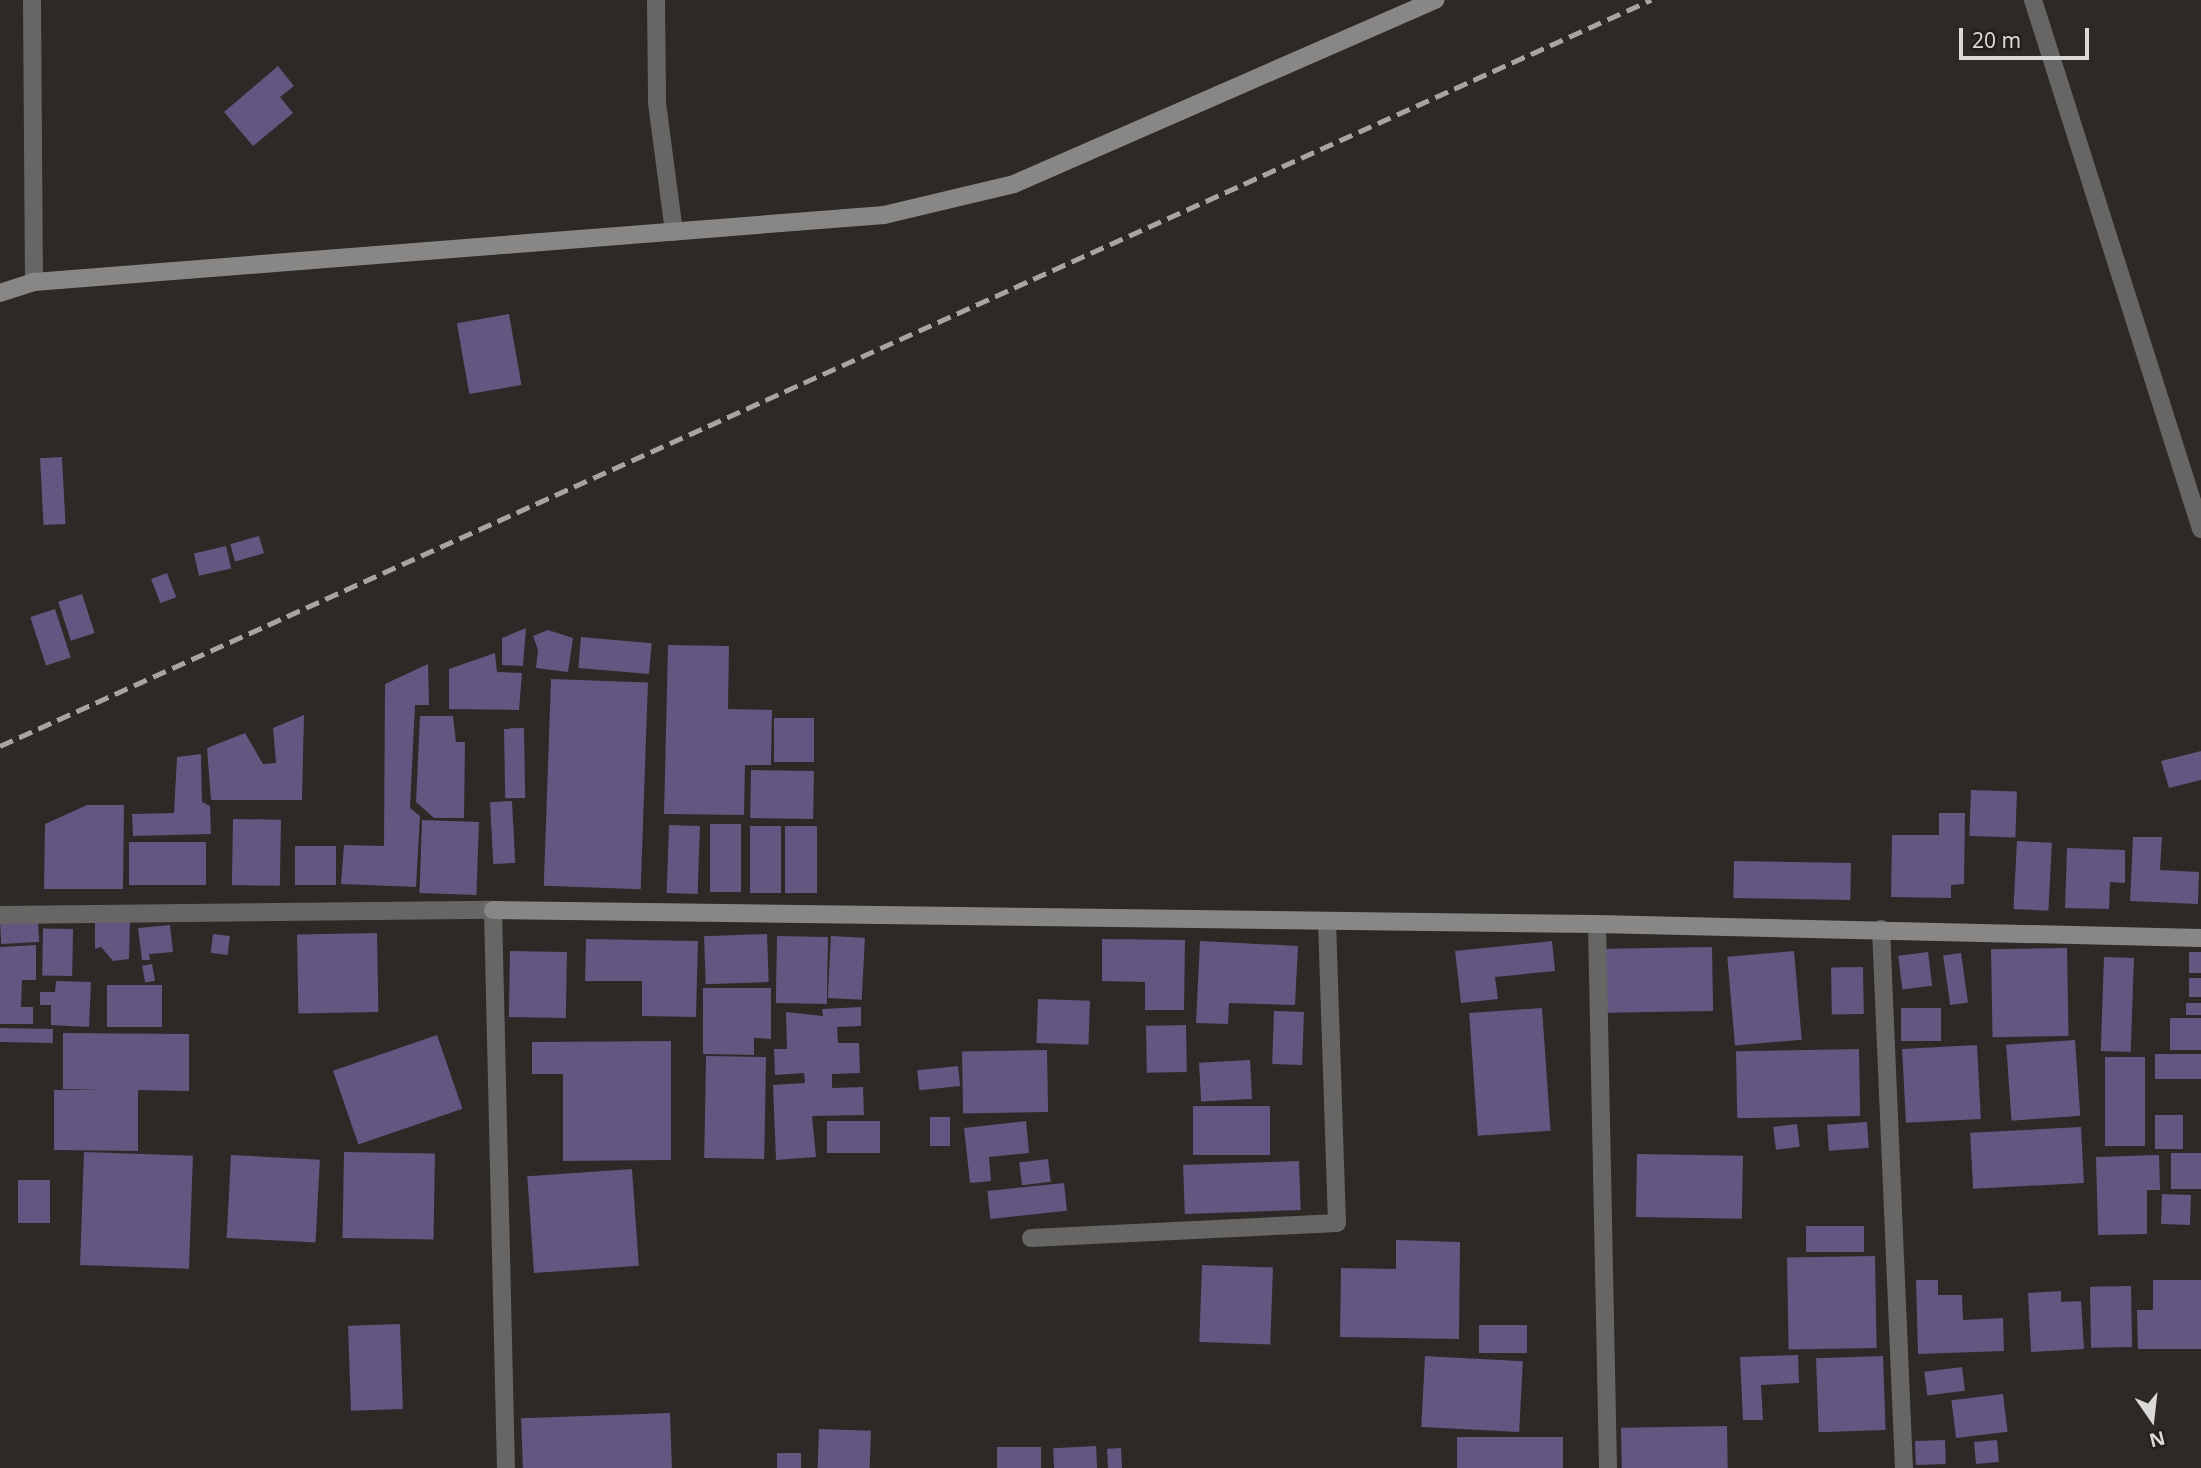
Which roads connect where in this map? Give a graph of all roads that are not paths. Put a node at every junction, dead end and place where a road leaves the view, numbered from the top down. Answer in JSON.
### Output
{"nodes":[{"id":1,"x":32,"y":0,"type":"edge"},
{"id":2,"x":656,"y":0,"type":"edge"},
{"id":3,"x":1436,"y":0,"type":"edge"},
{"id":4,"x":2033,"y":0,"type":"edge"},
{"id":5,"x":674,"y":232,"type":"junction"},
{"id":6,"x":34,"y":282,"type":"junction"},
{"id":7,"x":0,"y":293,"type":"edge"},
{"id":8,"x":2201,"y":529,"type":"edge"},
{"id":9,"x":493,"y":910,"type":"junction"},
{"id":10,"x":0,"y":915,"type":"edge"},
{"id":11,"x":1327,"y":921,"type":"junction"},
{"id":12,"x":1597,"y":924,"type":"junction"},
{"id":13,"x":1881,"y":929,"type":"junction"},
{"id":14,"x":2201,"y":938,"type":"edge"},
{"id":15,"x":1031,"y":1238,"type":"dead end"},
{"id":16,"x":506,"y":1468,"type":"edge"},
{"id":17,"x":1608,"y":1468,"type":"edge"},
{"id":18,"x":1904,"y":1468,"type":"edge"}],
"edges":[{"from":1,"to":6,"type":"street"},
{"from":2,"to":5,"type":"street"},
{"from":3,"to":5,"type":"street"},
{"from":4,"to":8,"type":"street"},
{"from":5,"to":6,"type":"street"},
{"from":6,"to":7,"type":"street"},
{"from":9,"to":10,"type":"street"},
{"from":9,"to":11,"type":"street"},
{"from":9,"to":16,"type":"street"},
{"from":11,"to":12,"type":"street"},
{"from":11,"to":15,"type":"street"},
{"from":12,"to":13,"type":"street"},
{"from":12,"to":17,"type":"street"},
{"from":13,"to":14,"type":"street"},
{"from":13,"to":18,"type":"street"}]}
